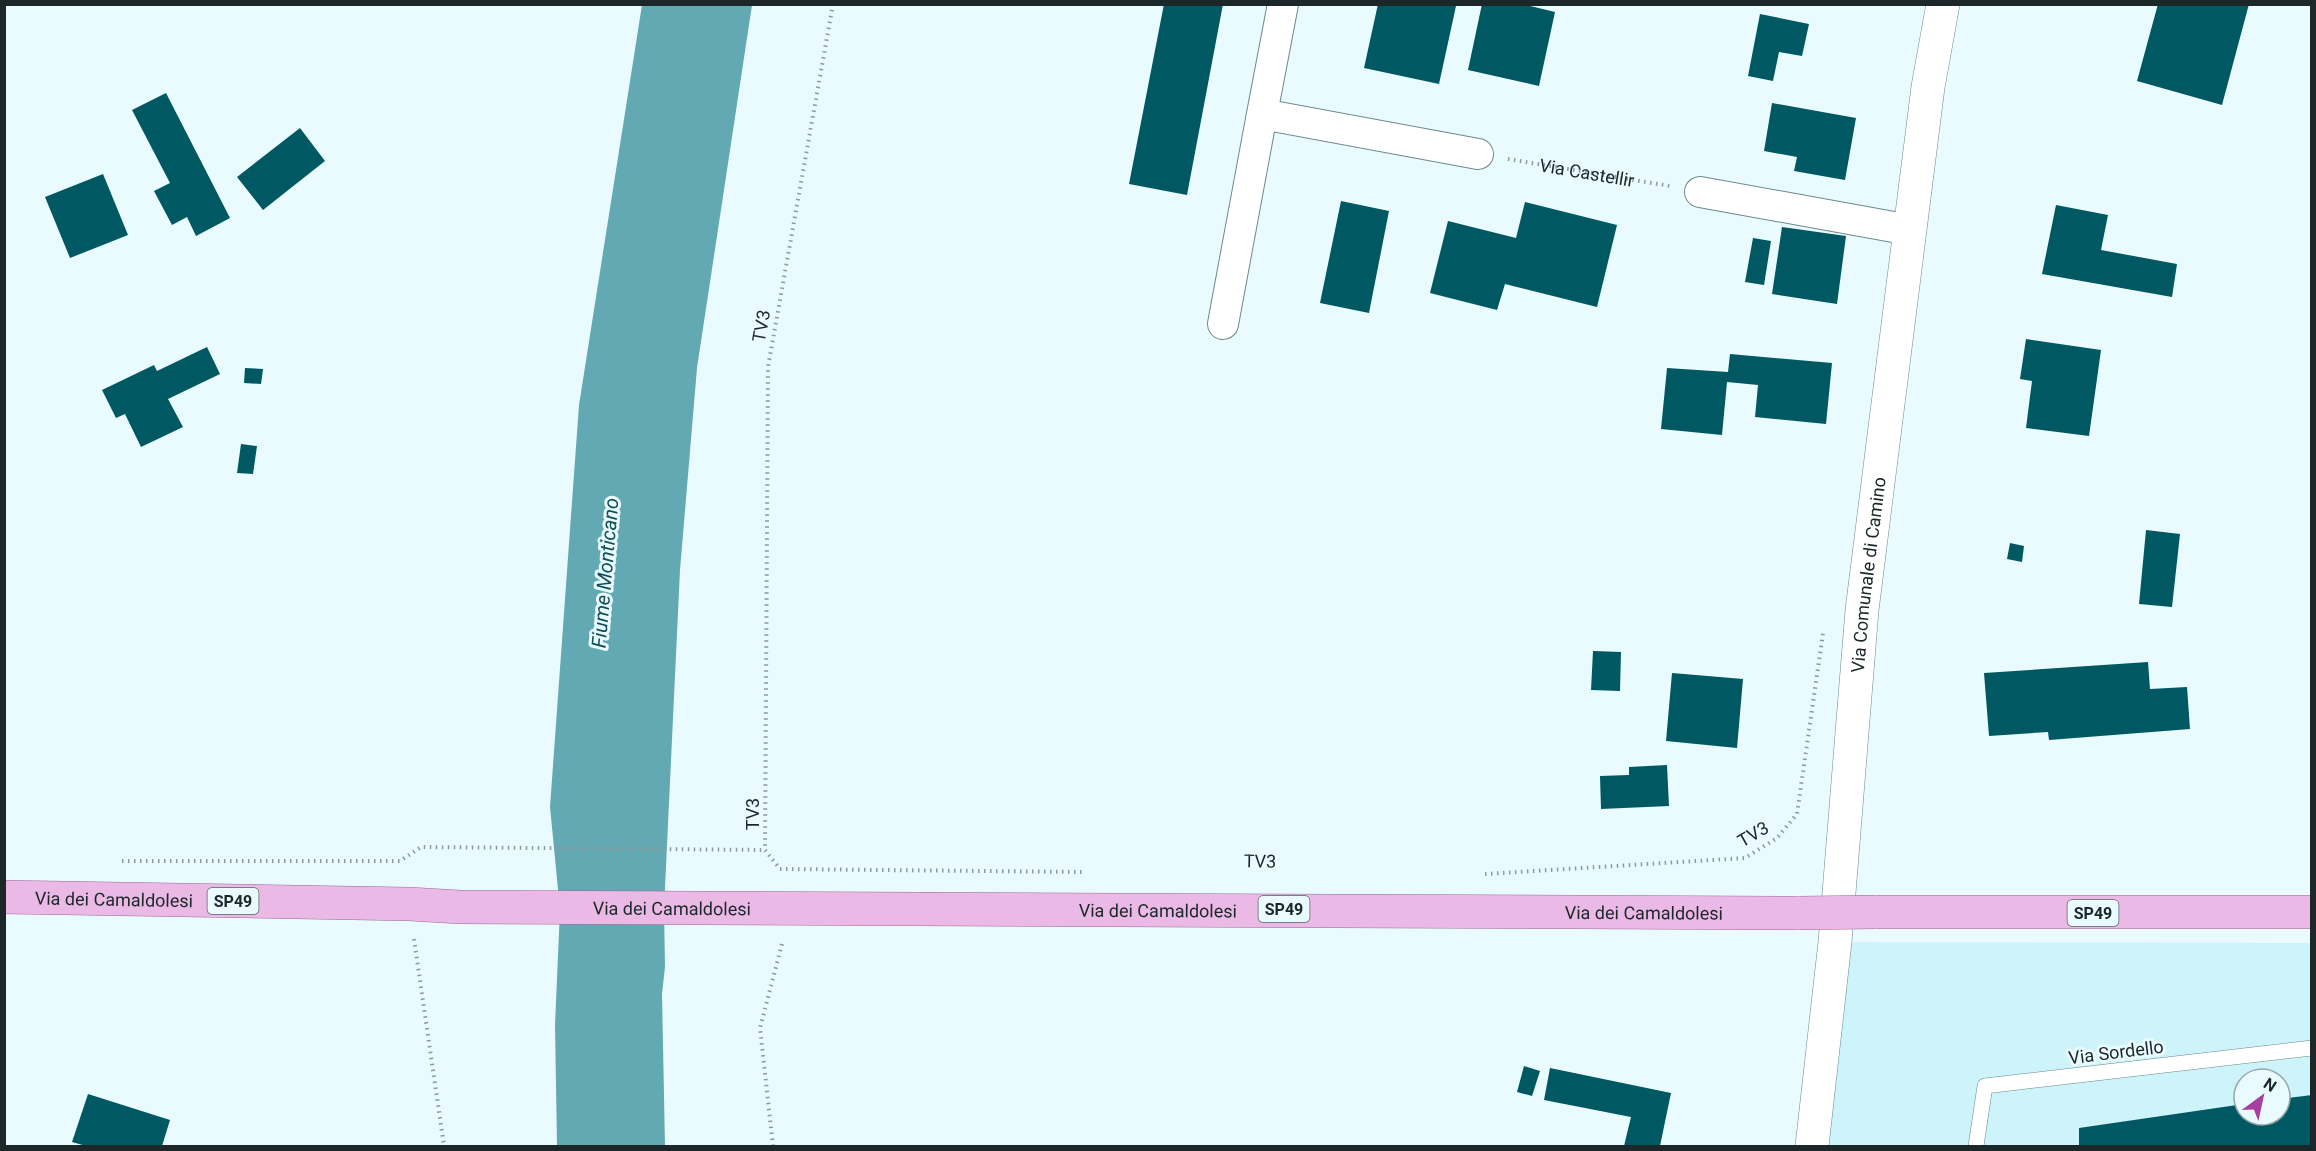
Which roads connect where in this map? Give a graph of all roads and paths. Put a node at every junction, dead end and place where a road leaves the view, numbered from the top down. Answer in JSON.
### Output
{"nodes":[{"id":1,"x":833,"y":4,"type":"edge"},
{"id":2,"x":1283,"y":4,"type":"edge"},
{"id":3,"x":1943,"y":4,"type":"edge"},
{"id":4,"x":1262,"y":114,"type":"junction"},
{"id":5,"x":1478,"y":154,"type":"joint"},
{"id":6,"x":1700,"y":192,"type":"joint"},
{"id":7,"x":1910,"y":230,"type":"junction"},
{"id":8,"x":1223,"y":324,"type":"dead end"},
{"id":9,"x":1862,"y":610,"type":"junction"},
{"id":10,"x":765,"y":850,"type":"junction"},
{"id":11,"x":112,"y":861,"type":"dead end"},
{"id":12,"x":1083,"y":872,"type":"dead end"},
{"id":13,"x":1477,"y":875,"type":"dead end"},
{"id":14,"x":4,"y":897,"type":"edge"},
{"id":15,"x":409,"y":904,"type":"junction"},
{"id":16,"x":780,"y":909,"type":"junction"},
{"id":17,"x":2312,"y":912,"type":"edge"},
{"id":18,"x":2312,"y":1048,"type":"edge"},
{"id":19,"x":444,"y":1146,"type":"edge"},
{"id":20,"x":773,"y":1146,"type":"edge"},
{"id":21,"x":1812,"y":1146,"type":"edge"},
{"id":22,"x":1976,"y":1146,"type":"edge"}],
"edges":[{"from":1,"to":10,"type":"path","name":"TV3"},
{"from":2,"to":4,"type":"street"},
{"from":3,"to":7,"type":"street","name":"Via Comunale di Camino"},
{"from":4,"to":5,"type":"street"},
{"from":4,"to":8,"type":"street"},
{"from":5,"to":6,"type":"path","name":"Via Castellir"},
{"from":6,"to":7,"type":"street"},
{"from":7,"to":9,"type":"street","name":"Via Comunale di Camino"},
{"from":9,"to":13,"type":"path","name":"TV3"},
{"from":9,"to":21,"type":"street","name":"Via Comunale di Camino"},
{"from":10,"to":11,"type":"path"},
{"from":10,"to":12,"type":"path","name":"TV3"},
{"from":14,"to":15,"type":"main road","name":"Via dei Camaldolesi","number":"SP49"},
{"from":15,"to":16,"type":"main road","name":"Via dei Camaldolesi","number":"SP49"},
{"from":15,"to":19,"type":"path"},
{"from":16,"to":17,"type":"main road","name":"Via dei Camaldolesi","number":"SP49","bridge":true},
{"from":16,"to":20,"type":"path"},
{"from":18,"to":22,"type":"lane","name":"Via Sordello"}]}
